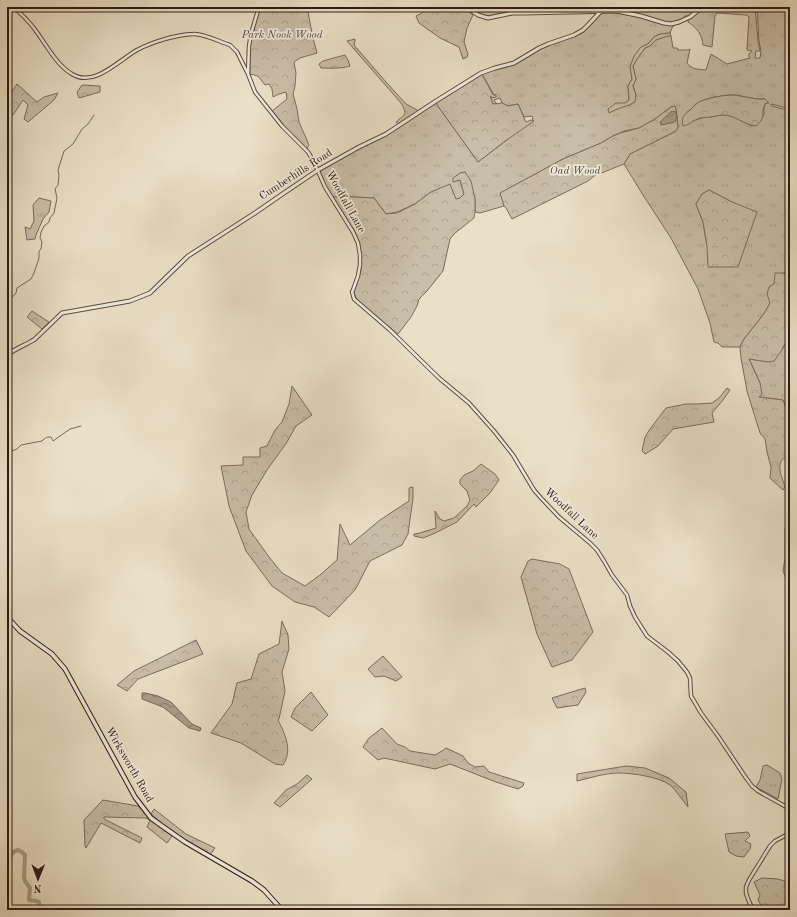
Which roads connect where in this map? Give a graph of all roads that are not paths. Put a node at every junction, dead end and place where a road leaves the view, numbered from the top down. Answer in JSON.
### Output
{"nodes":[{"id":1,"x":14,"y":7,"type":"edge"},
{"id":2,"x":259,"y":7,"type":"edge"},
{"id":3,"x":466,"y":7,"type":"edge"},
{"id":4,"x":702,"y":7,"type":"edge"},
{"id":5,"x":601,"y":11,"type":"junction"},
{"id":6,"x":248,"y":74,"type":"junction"},
{"id":7,"x":318,"y":170,"type":"junction"},
{"id":8,"x":7,"y":355,"type":"edge"},
{"id":9,"x":7,"y":617,"type":"edge"},
{"id":10,"x":790,"y":809,"type":"edge"},
{"id":11,"x":790,"y":833,"type":"edge"},
{"id":12,"x":282,"y":910,"type":"edge"},
{"id":13,"x":753,"y":910,"type":"edge"}],
"edges":[{"from":1,"to":6,"type":"street","name":"Woodfall Lane"},
{"from":2,"to":6,"type":"street"},
{"from":3,"to":5,"type":"street"},
{"from":4,"to":5,"type":"street"},
{"from":5,"to":7,"type":"street","name":"Cumberhills Road"},
{"from":6,"to":7,"type":"street","name":"Woodfall Lane"},
{"from":7,"to":8,"type":"street","name":"Cumberhills Road"},
{"from":7,"to":10,"type":"street","name":"Woodfall Lane"},
{"from":9,"to":12,"type":"main road","name":"Wirksworth Road"},
{"from":11,"to":13,"type":"street"}]}
